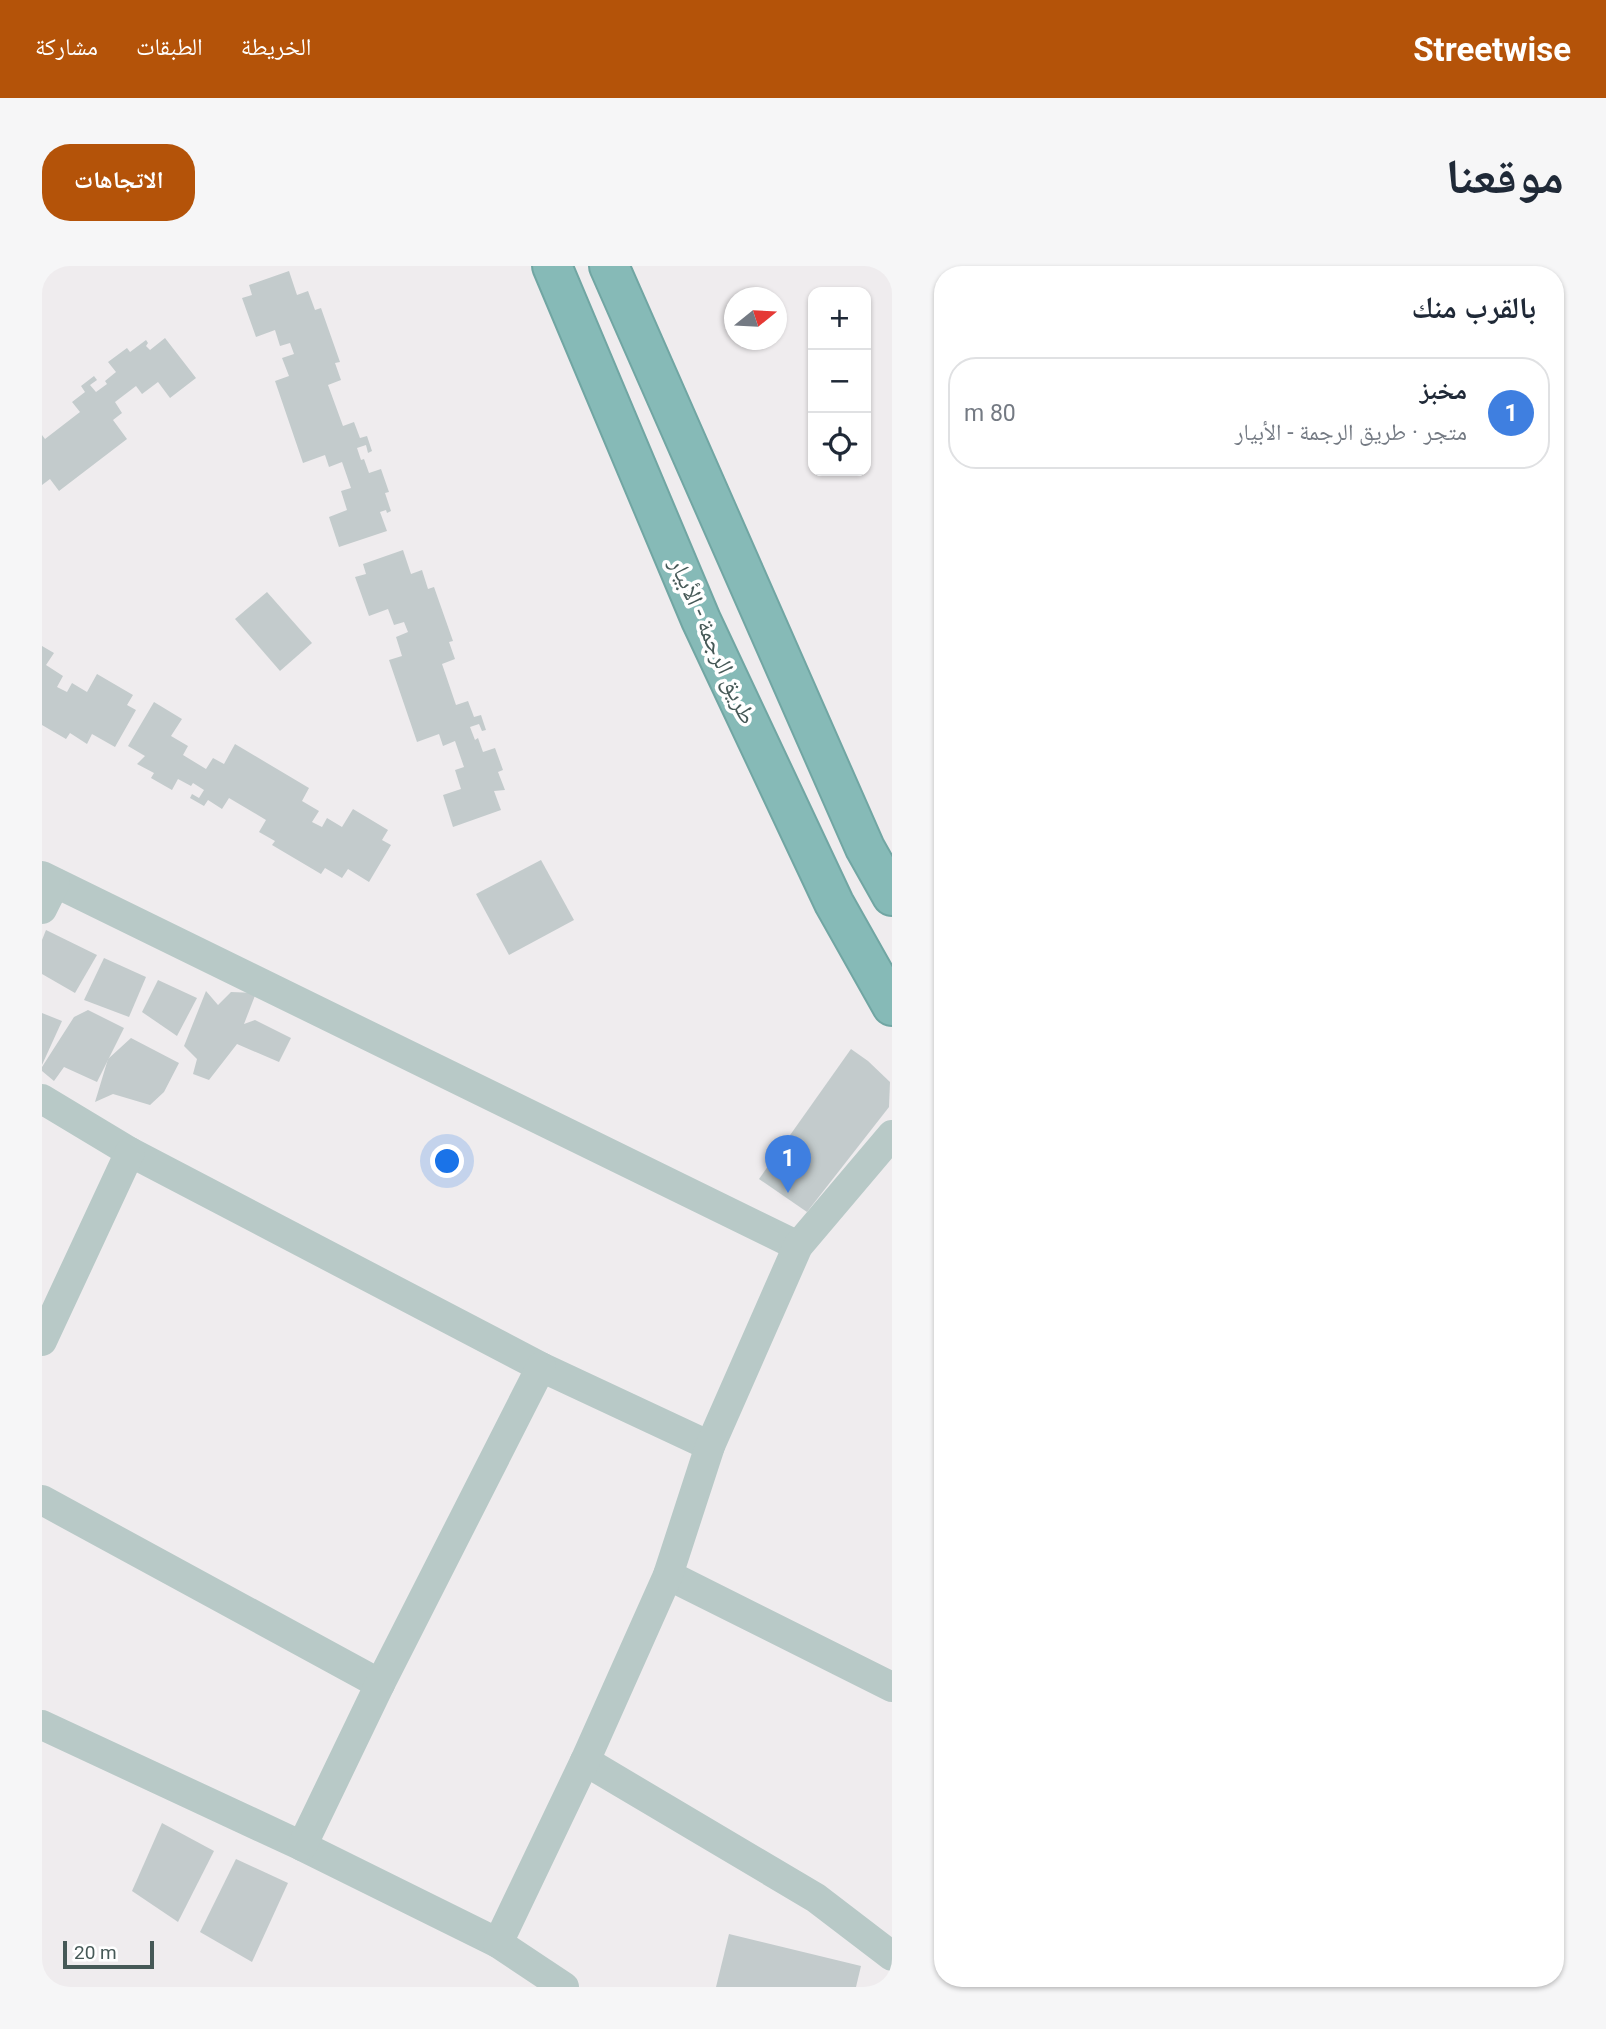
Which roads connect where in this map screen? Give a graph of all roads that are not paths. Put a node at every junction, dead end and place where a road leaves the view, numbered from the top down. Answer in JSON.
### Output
{"nodes":[{"id":1,"x":552,"y":266,"type":"edge"},
{"id":2,"x":609,"y":266,"type":"edge"},
{"id":3,"x":879,"y":856,"type":"edge"},
{"id":4,"x":46,"y":889,"type":"edge"},
{"id":5,"x":892,"y":896,"type":"edge"},
{"id":6,"x":892,"y":1006,"type":"edge"},
{"id":7,"x":42,"y":1099,"type":"edge"},
{"id":8,"x":892,"y":1135,"type":"edge"},
{"id":9,"x":130,"y":1152,"type":"junction"},
{"id":10,"x":798,"y":1246,"type":"junction"},
{"id":11,"x":42,"y":1341,"type":"edge"},
{"id":12,"x":541,"y":1367,"type":"junction"},
{"id":13,"x":710,"y":1446,"type":"junction"},
{"id":14,"x":42,"y":1500,"type":"edge"},
{"id":15,"x":668,"y":1575,"type":"junction"},
{"id":16,"x":380,"y":1684,"type":"junction"},
{"id":17,"x":892,"y":1687,"type":"edge"},
{"id":18,"x":42,"y":1725,"type":"edge"},
{"id":19,"x":585,"y":1761,"type":"junction"},
{"id":20,"x":302,"y":1846,"type":"junction"},
{"id":21,"x":498,"y":1943,"type":"junction"},
{"id":22,"x":892,"y":1956,"type":"edge"},
{"id":23,"x":564,"y":1987,"type":"edge"}],
"edges":[{"from":1,"to":6,"type":"highway","name":"طريق الرجمة - الأبيار"},
{"from":2,"to":3,"type":"highway"},
{"from":3,"to":5,"type":"highway"},
{"from":4,"to":10,"type":"street"},
{"from":7,"to":9,"type":"street"},
{"from":8,"to":10,"type":"street"},
{"from":9,"to":11,"type":"street"},
{"from":9,"to":12,"type":"street"},
{"from":10,"to":13,"type":"street"},
{"from":12,"to":13,"type":"street"},
{"from":12,"to":16,"type":"street"},
{"from":13,"to":15,"type":"street"},
{"from":14,"to":16,"type":"street"},
{"from":15,"to":17,"type":"street"},
{"from":15,"to":19,"type":"street"},
{"from":16,"to":20,"type":"street"},
{"from":18,"to":20,"type":"street"},
{"from":19,"to":21,"type":"street"},
{"from":19,"to":22,"type":"street"},
{"from":20,"to":21,"type":"street"},
{"from":21,"to":23,"type":"street"}]}
